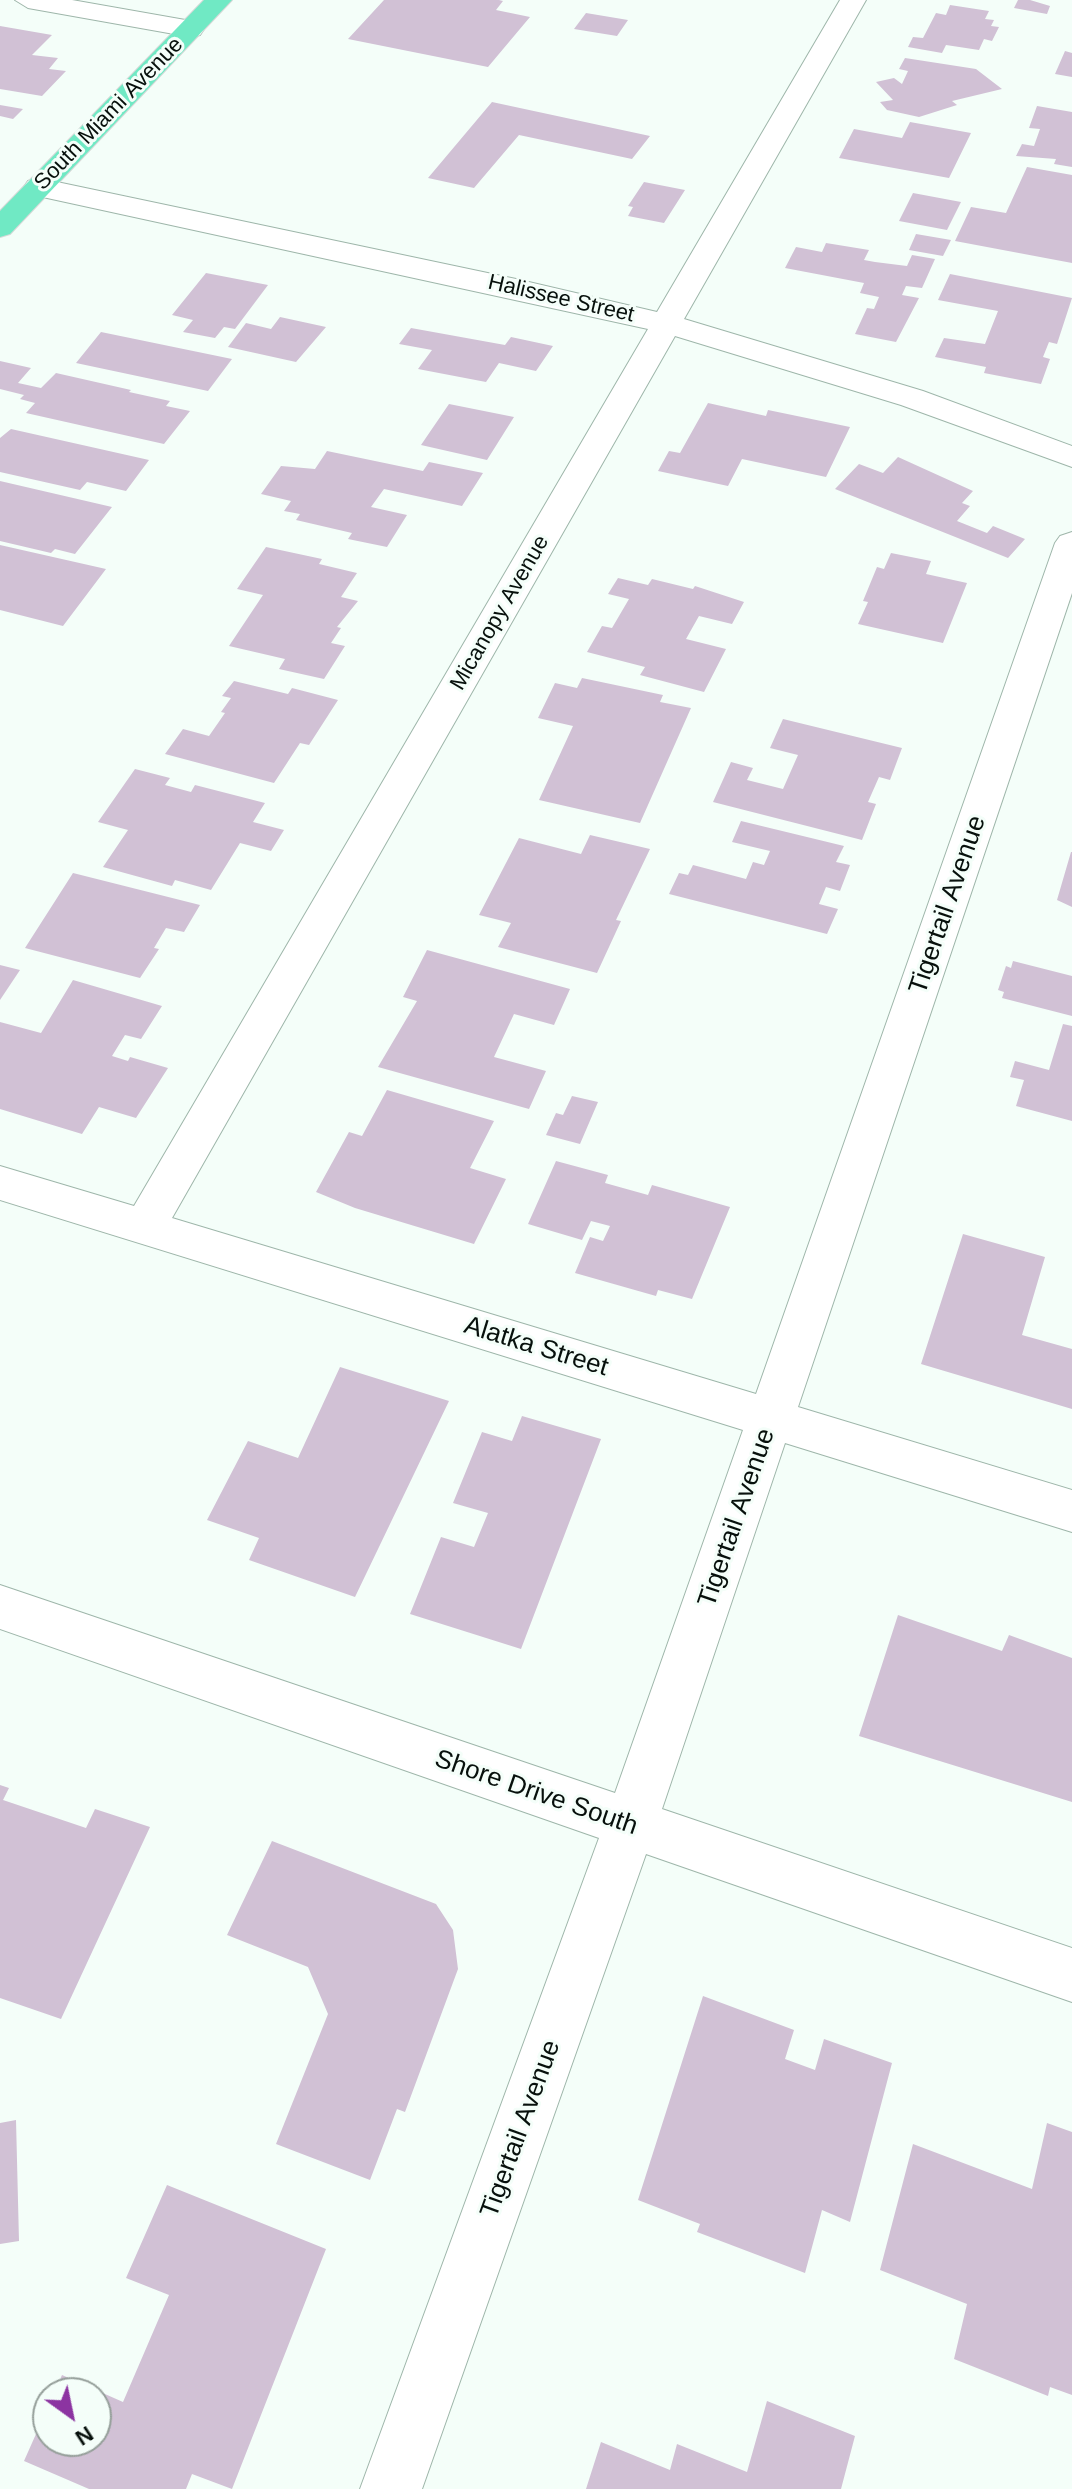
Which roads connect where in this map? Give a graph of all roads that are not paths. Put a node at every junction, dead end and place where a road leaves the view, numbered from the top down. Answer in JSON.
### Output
{"nodes":[{"id":1,"x":28,"y":0,"type":"edge"},
{"id":2,"x":219,"y":0,"type":"edge"},
{"id":3,"x":853,"y":0,"type":"edge"},
{"id":4,"x":191,"y":29,"type":"junction"},
{"id":5,"x":38,"y":187,"type":"junction"},
{"id":6,"x":0,"y":228,"type":"edge"},
{"id":7,"x":667,"y":324,"type":"junction"},
{"id":8,"x":1072,"y":457,"type":"edge"},
{"id":9,"x":1072,"y":543,"type":"edge"},
{"id":10,"x":0,"y":1183,"type":"edge"},
{"id":11,"x":145,"y":1226,"type":"junction"},
{"id":12,"x":771,"y":1420,"type":"junction"},
{"id":13,"x":1072,"y":1511,"type":"edge"},
{"id":14,"x":0,"y":1607,"type":"edge"},
{"id":15,"x":630,"y":1826,"type":"junction"},
{"id":16,"x":1072,"y":1975,"type":"edge"},
{"id":17,"x":391,"y":2489,"type":"edge"}],
"edges":[{"from":1,"to":4,"type":"street"},
{"from":2,"to":4,"type":"main road","name":"South Miami Avenue"},
{"from":3,"to":7,"type":"street","name":"Micanopy Avenue"},
{"from":4,"to":5,"type":"main road","name":"South Miami Avenue"},
{"from":5,"to":6,"type":"main road","name":"South Miami Avenue"},
{"from":5,"to":7,"type":"street","name":"Halissee Street"},
{"from":7,"to":8,"type":"street","name":"Halissee Street"},
{"from":7,"to":11,"type":"street","name":"Micanopy Avenue"},
{"from":9,"to":12,"type":"street","name":"Tigertail Avenue"},
{"from":10,"to":11,"type":"street","name":"Alatka Street"},
{"from":11,"to":12,"type":"street","name":"Alatka Street"},
{"from":12,"to":13,"type":"street","name":"Alatka Street"},
{"from":12,"to":15,"type":"street","name":"Tigertail Avenue"},
{"from":14,"to":15,"type":"street","name":"Shore Drive South"},
{"from":15,"to":16,"type":"street","name":"Shore Drive South"},
{"from":15,"to":17,"type":"street","name":"Tigertail Avenue"}]}
